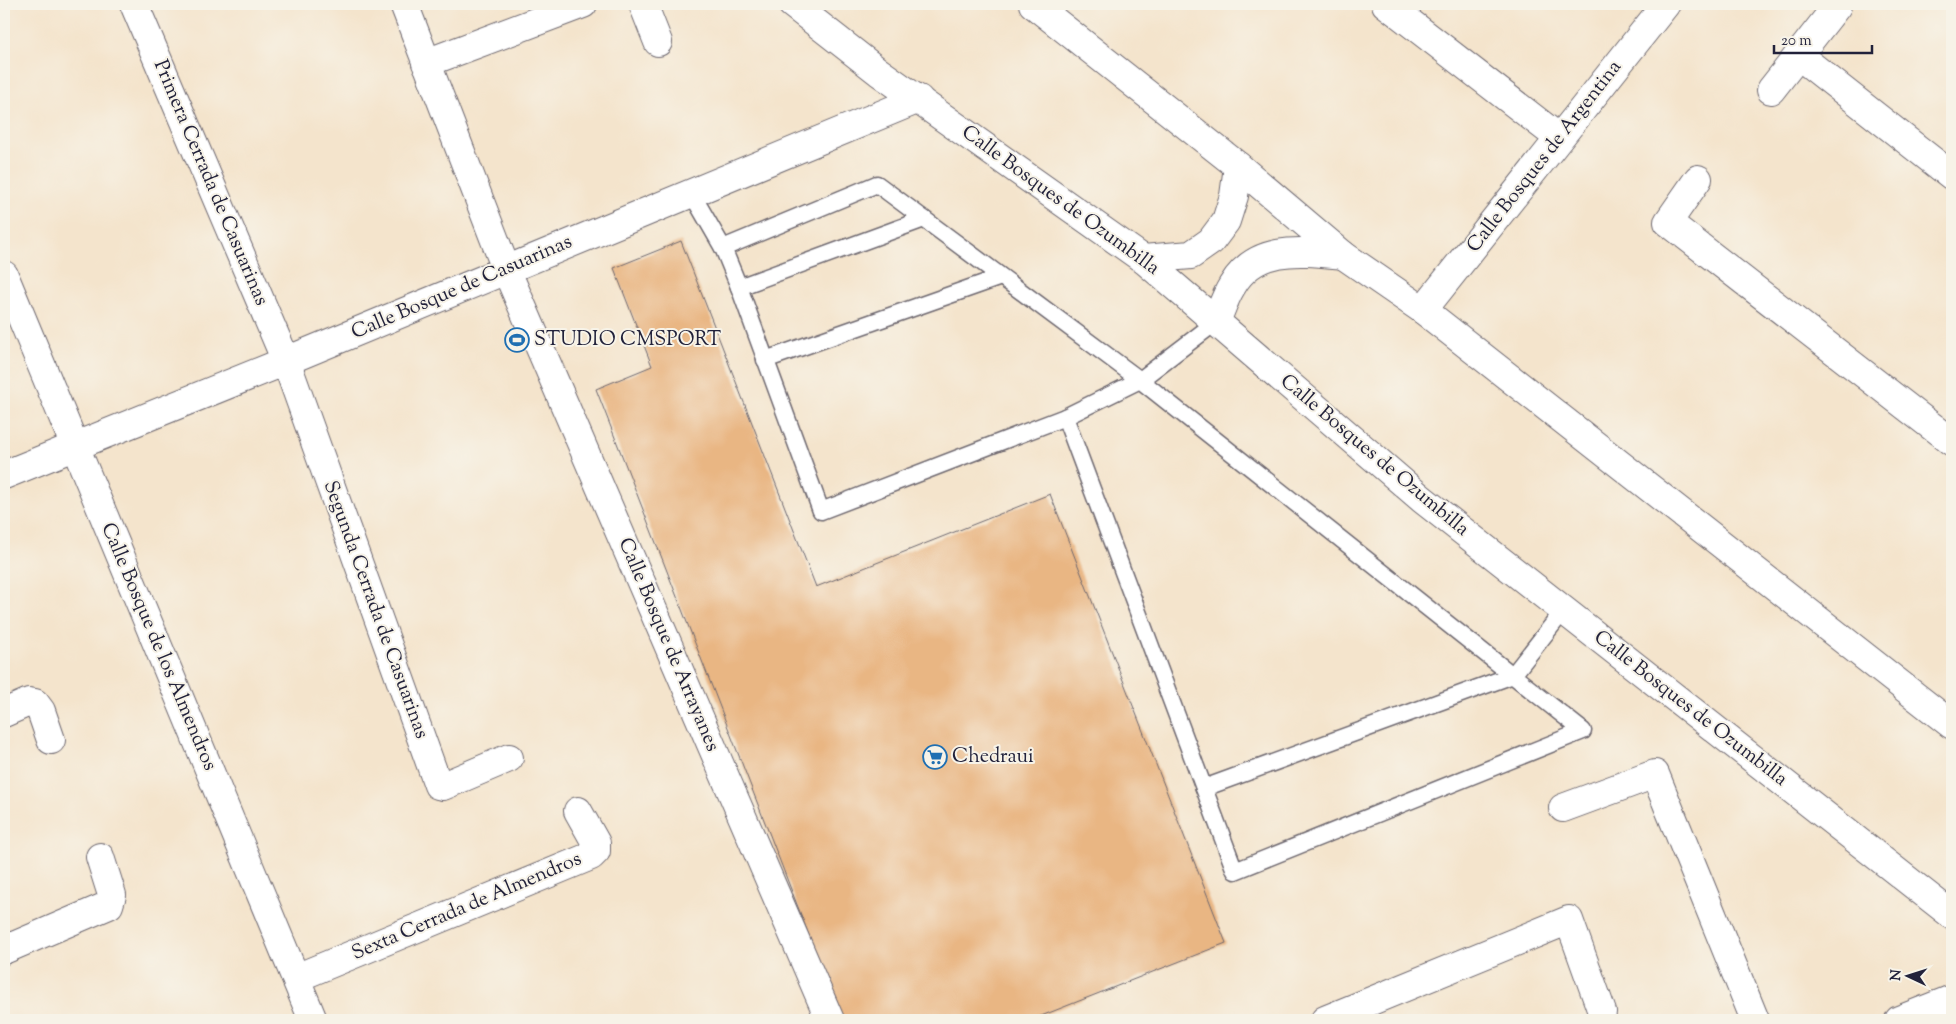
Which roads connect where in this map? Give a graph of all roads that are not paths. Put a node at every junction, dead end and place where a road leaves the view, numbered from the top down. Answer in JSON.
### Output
{"nodes":[{"id":1,"x":134,"y":4,"type":"edge"},
{"id":2,"x":404,"y":4,"type":"edge"},
{"id":3,"x":583,"y":4,"type":"edge"},
{"id":4,"x":643,"y":4,"type":"edge"},
{"id":5,"x":792,"y":4,"type":"edge"},
{"id":6,"x":1033,"y":4,"type":"edge"},
{"id":7,"x":1386,"y":4,"type":"edge"},
{"id":8,"x":1666,"y":4,"type":"edge"},
{"id":9,"x":1837,"y":6,"type":"dead end"},
{"id":10,"x":658,"y":42,"type":"dead end"},
{"id":11,"x":1798,"y":55,"type":"junction"},
{"id":12,"x":426,"y":63,"type":"junction"},
{"id":13,"x":1771,"y":90,"type":"dead end"},
{"id":14,"x":919,"y":99,"type":"junction"},
{"id":15,"x":1559,"y":138,"type":"junction"},
{"id":16,"x":1238,"y":166,"type":"junction"},
{"id":17,"x":1952,"y":176,"type":"edge"},
{"id":18,"x":1698,"y":180,"type":"dead end"},
{"id":19,"x":692,"y":194,"type":"junction"},
{"id":20,"x":924,"y":219,"type":"junction"},
{"id":21,"x":723,"y":248,"type":"junction"},
{"id":22,"x":1343,"y":255,"type":"junction"},
{"id":23,"x":1143,"y":259,"type":"junction"},
{"id":24,"x":506,"y":269,"type":"junction"},
{"id":25,"x":4,"y":275,"type":"edge"},
{"id":26,"x":1001,"y":277,"type":"junction"},
{"id":27,"x":739,"y":287,"type":"junction"},
{"id":28,"x":1423,"y":310,"type":"junction"},
{"id":29,"x":1216,"y":322,"type":"junction"},
{"id":30,"x":765,"y":360,"type":"junction"},
{"id":31,"x":286,"y":361,"type":"junction"},
{"id":32,"x":1140,"y":380,"type":"junction"},
{"id":33,"x":1064,"y":417,"type":"junction"},
{"id":34,"x":1952,"y":442,"type":"edge"},
{"id":35,"x":75,"y":446,"type":"junction"},
{"id":36,"x":4,"y":475,"type":"edge"},
{"id":37,"x":1564,"y":610,"type":"junction"},
{"id":38,"x":1513,"y":675,"type":"junction"},
{"id":39,"x":4,"y":713,"type":"edge"},
{"id":40,"x":1950,"y":720,"type":"edge"},
{"id":41,"x":51,"y":740,"type":"dead end"},
{"id":42,"x":508,"y":758,"type":"dead end"},
{"id":43,"x":1204,"y":788,"type":"junction"},
{"id":44,"x":1563,"y":808,"type":"dead end"},
{"id":45,"x":578,"y":811,"type":"dead end"},
{"id":46,"x":100,"y":857,"type":"dead end"},
{"id":47,"x":1952,"y":915,"type":"edge"},
{"id":48,"x":4,"y":950,"type":"edge"},
{"id":49,"x":296,"y":978,"type":"junction"},
{"id":50,"x":1952,"y":999,"type":"edge"},
{"id":51,"x":1602,"y":1012,"type":"dead end"},
{"id":52,"x":313,"y":1020,"type":"edge"},
{"id":53,"x":830,"y":1020,"type":"edge"},
{"id":54,"x":1325,"y":1020,"type":"edge"},
{"id":55,"x":1755,"y":1020,"type":"edge"},
{"id":56,"x":1899,"y":1020,"type":"edge"}],
"edges":[{"from":1,"to":31,"type":"street","name":"Primera Cerrada de Casuarinas"},
{"from":2,"to":12,"type":"street","name":"Calle Bosque de Arrayanes"},
{"from":3,"to":12,"type":"street"},
{"from":4,"to":10,"type":"street"},
{"from":5,"to":14,"type":"street","name":"Calle Bosques de Ozumbilla"},
{"from":6,"to":16,"type":"street"},
{"from":7,"to":15,"type":"street"},
{"from":8,"to":15,"type":"street","name":"Calle Bosques de Argentina"},
{"from":9,"to":11,"type":"street"},
{"from":11,"to":13,"type":"street"},
{"from":11,"to":17,"type":"street"},
{"from":12,"to":24,"type":"street","name":"Calle Bosque de Arrayanes"},
{"from":14,"to":19,"type":"street","name":"Calle Bosque de Casuarinas"},
{"from":14,"to":23,"type":"street","name":"Calle Bosques de Ozumbilla"},
{"from":15,"to":28,"type":"street","name":"Calle Bosques de Argentina"},
{"from":16,"to":22,"type":"street"},
{"from":16,"to":23,"type":"street"},
{"from":18,"to":34,"type":"street"},
{"from":19,"to":21,"type":"lane"},
{"from":19,"to":24,"type":"street","name":"Calle Bosque de Casuarinas"},
{"from":20,"to":21,"type":"lane"},
{"from":20,"to":26,"type":"lane"},
{"from":20,"to":27,"type":"lane"},
{"from":21,"to":27,"type":"lane"},
{"from":22,"to":28,"type":"street"},
{"from":22,"to":29,"type":"street"},
{"from":23,"to":29,"type":"street","name":"Calle Bosques de Ozumbilla"},
{"from":24,"to":31,"type":"street","name":"Calle Bosque de Casuarinas"},
{"from":24,"to":53,"type":"street","name":"Calle Bosque de Arrayanes"},
{"from":25,"to":35,"type":"street","name":"Calle Bosque de los Almendros"},
{"from":26,"to":30,"type":"lane"},
{"from":26,"to":32,"type":"lane"},
{"from":27,"to":30,"type":"lane"},
{"from":28,"to":40,"type":"street"},
{"from":29,"to":32,"type":"lane"},
{"from":29,"to":37,"type":"street","name":"Calle Bosques de Ozumbilla"},
{"from":30,"to":33,"type":"lane"},
{"from":31,"to":35,"type":"street","name":"Calle Bosque de Casuarinas"},
{"from":31,"to":42,"type":"street","name":"Segunda Cerrada de Casuarinas"},
{"from":32,"to":33,"type":"lane"},
{"from":32,"to":38,"type":"lane"},
{"from":33,"to":43,"type":"lane"},
{"from":35,"to":36,"type":"street","name":"Calle Bosque de Casuarinas"},
{"from":35,"to":49,"type":"street","name":"Calle Bosque de los Almendros"},
{"from":37,"to":38,"type":"lane"},
{"from":37,"to":47,"type":"street","name":"Calle Bosques de Ozumbilla"},
{"from":38,"to":43,"type":"lane"},
{"from":38,"to":43,"type":"lane"},
{"from":39,"to":41,"type":"street"},
{"from":44,"to":55,"type":"street"},
{"from":45,"to":49,"type":"street","name":"Sexta Cerrada de Almendros"},
{"from":46,"to":48,"type":"street"},
{"from":49,"to":52,"type":"street","name":"Calle Bosque de los Almendros"},
{"from":50,"to":56,"type":"street"},
{"from":51,"to":54,"type":"street"}]}
